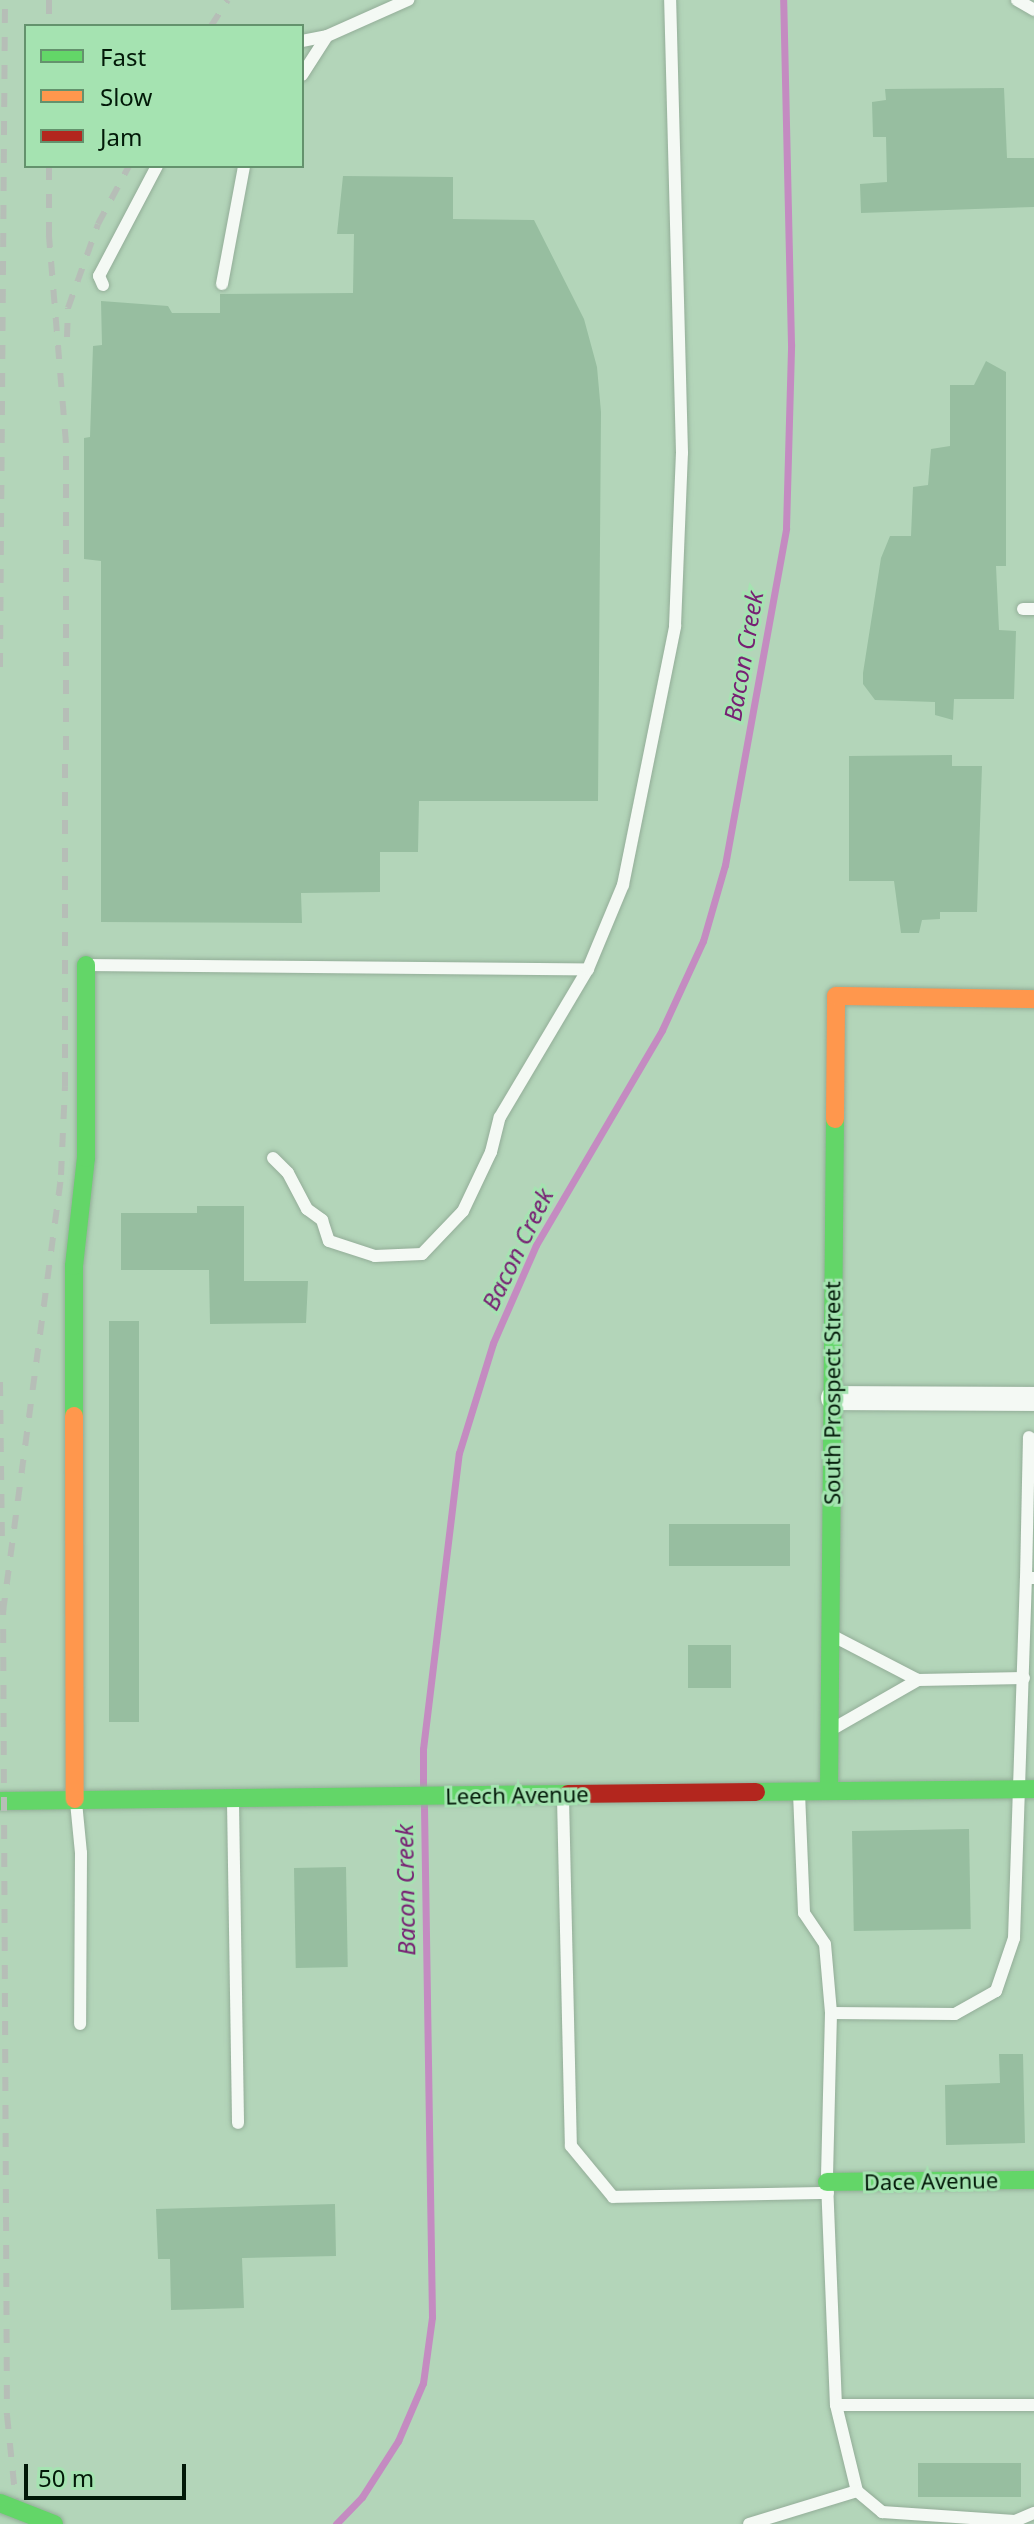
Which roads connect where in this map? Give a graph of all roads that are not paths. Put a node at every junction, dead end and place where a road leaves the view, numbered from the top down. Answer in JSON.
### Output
{"nodes":[{"id":1,"x":408,"y":0,"type":"edge"},
{"id":2,"x":670,"y":0,"type":"edge"},
{"id":3,"x":1017,"y":0,"type":"edge"},
{"id":4,"x":1034,"y":10,"type":"edge"},
{"id":5,"x":327,"y":36,"type":"junction"},
{"id":6,"x":304,"y":41,"type":"edge"},
{"id":7,"x":304,"y":72,"type":"edge"},
{"id":8,"x":156,"y":168,"type":"edge"},
{"id":9,"x":244,"y":168,"type":"edge"},
{"id":10,"x":222,"y":284,"type":"dead end"},
{"id":11,"x":103,"y":285,"type":"dead end"},
{"id":12,"x":86,"y":965,"type":"joint"},
{"id":13,"x":588,"y":969,"type":"junction"},
{"id":14,"x":1034,"y":999,"type":"edge"},
{"id":15,"x":273,"y":1158,"type":"dead end"},
{"id":16,"x":833,"y":1398,"type":"junction"},
{"id":17,"x":1034,"y":1399,"type":"edge"},
{"id":18,"x":1029,"y":1437,"type":"dead end"},
{"id":19,"x":1030,"y":1578,"type":"edge"},
{"id":20,"x":830,"y":1635,"type":"junction"},
{"id":21,"x":1024,"y":1678,"type":"junction"},
{"id":22,"x":918,"y":1680,"type":"junction"},
{"id":23,"x":829,"y":1730,"type":"junction"},
{"id":24,"x":1028,"y":1789,"type":"edge"},
{"id":25,"x":799,"y":1790,"type":"junction"},
{"id":26,"x":829,"y":1790,"type":"junction"},
{"id":27,"x":563,"y":1794,"type":"junction"},
{"id":28,"x":75,"y":1799,"type":"junction"},
{"id":29,"x":233,"y":1799,"type":"junction"},
{"id":30,"x":0,"y":1801,"type":"edge"},
{"id":31,"x":831,"y":2013,"type":"junction"},
{"id":32,"x":80,"y":2024,"type":"dead end"},
{"id":33,"x":238,"y":2123,"type":"dead end"},
{"id":34,"x":1034,"y":2180,"type":"edge"},
{"id":35,"x":827,"y":2188,"type":"junction"},
{"id":36,"x":836,"y":2405,"type":"junction"},
{"id":37,"x":1034,"y":2405,"type":"edge"},
{"id":38,"x":857,"y":2491,"type":"junction"},
{"id":39,"x":0,"y":2503,"type":"edge"},
{"id":40,"x":1034,"y":2513,"type":"edge"},
{"id":41,"x":54,"y":2524,"type":"edge"},
{"id":42,"x":749,"y":2524,"type":"edge"}],
"edges":[{"from":1,"to":5,"type":"lane"},
{"from":2,"to":13,"type":"lane"},
{"from":3,"to":4,"type":"lane"},
{"from":5,"to":6,"type":"lane"},
{"from":5,"to":7,"type":"lane"},
{"from":8,"to":11,"type":"lane"},
{"from":9,"to":10,"type":"lane"},
{"from":12,"to":13,"type":"lane"},
{"from":12,"to":28,"type":"street"},
{"from":13,"to":15,"type":"lane"},
{"from":14,"to":16,"type":"street","name":"South Prospect Street"},
{"from":16,"to":17,"type":"street"},
{"from":16,"to":20,"type":"street","name":"South Prospect Street"},
{"from":18,"to":19,"type":"lane"},
{"from":19,"to":21,"type":"lane"},
{"from":20,"to":22,"type":"lane"},
{"from":20,"to":23,"type":"street","name":"South Prospect Street"},
{"from":21,"to":22,"type":"lane"},
{"from":21,"to":24,"type":"lane"},
{"from":22,"to":23,"type":"lane"},
{"from":23,"to":26,"type":"street","name":"South Prospect Street"},
{"from":24,"to":26,"type":"street","name":"Leech Avenue"},
{"from":24,"to":31,"type":"lane"},
{"from":25,"to":26,"type":"street","name":"Leech Avenue"},
{"from":25,"to":27,"type":"street","name":"Leech Avenue"},
{"from":25,"to":31,"type":"lane"},
{"from":27,"to":29,"type":"street","name":"Leech Avenue"},
{"from":27,"to":35,"type":"lane"},
{"from":28,"to":29,"type":"street","name":"Leech Avenue"},
{"from":28,"to":30,"type":"street","name":"Leech Avenue"},
{"from":28,"to":32,"type":"lane"},
{"from":29,"to":33,"type":"lane"},
{"from":31,"to":35,"type":"lane"},
{"from":34,"to":35,"type":"street","name":"Dace Avenue"},
{"from":35,"to":36,"type":"lane"},
{"from":36,"to":37,"type":"lane"},
{"from":36,"to":38,"type":"lane"},
{"from":38,"to":40,"type":"lane"},
{"from":38,"to":42,"type":"lane"},
{"from":39,"to":41,"type":"street","bridge":true}]}
